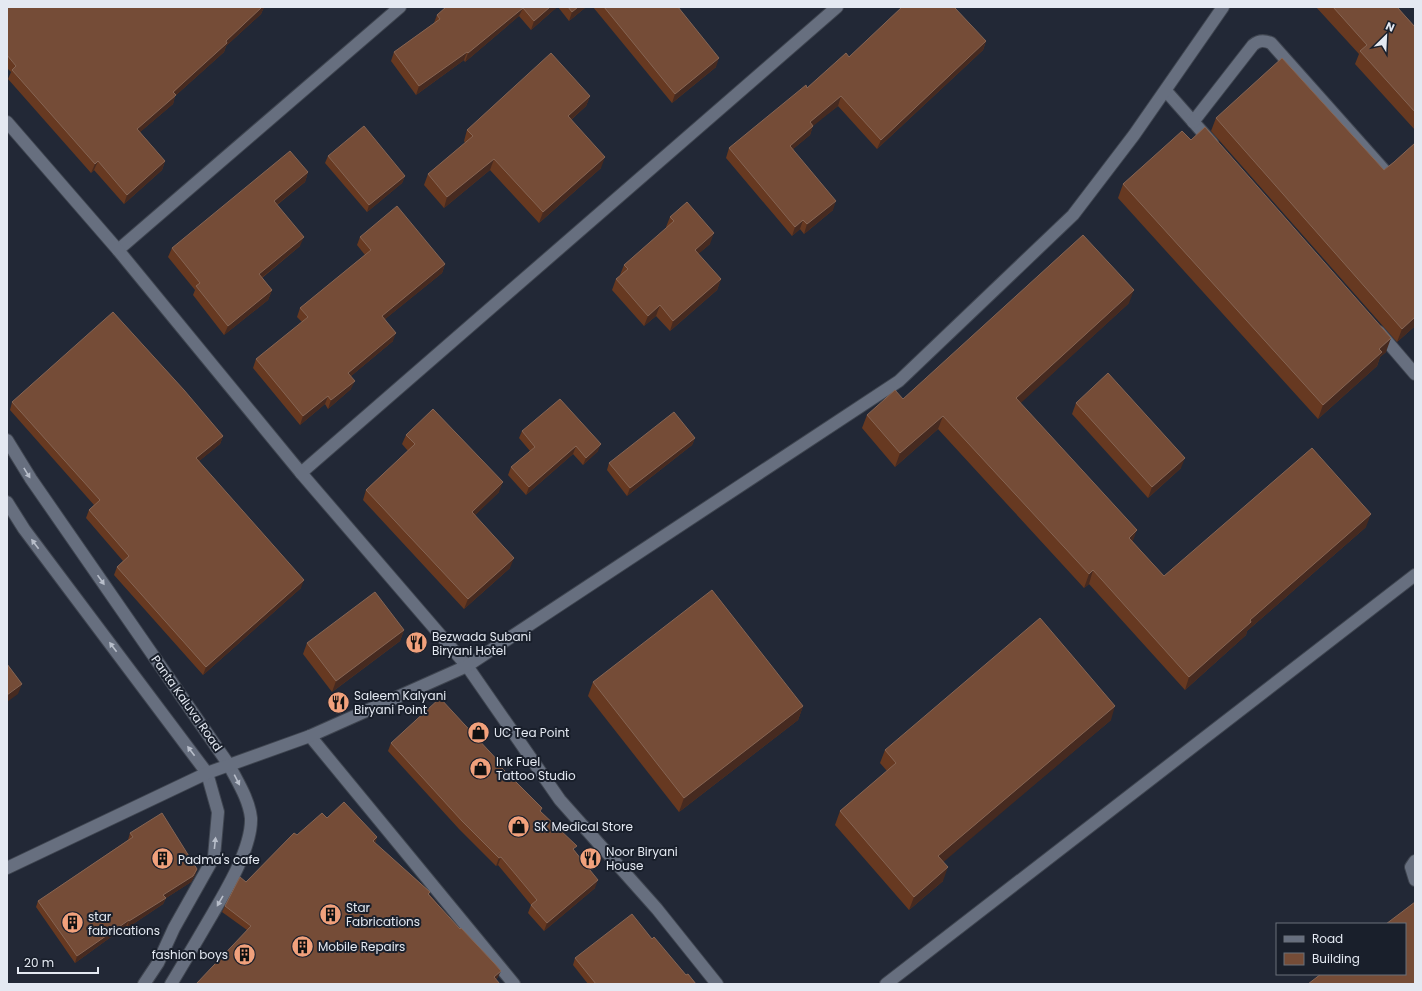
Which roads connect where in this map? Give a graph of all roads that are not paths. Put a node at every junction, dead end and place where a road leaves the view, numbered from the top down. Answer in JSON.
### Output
{"nodes":[{"id":1,"x":400,"y":7,"type":"edge"},
{"id":2,"x":837,"y":7,"type":"edge"},
{"id":3,"x":1223,"y":7,"type":"edge"},
{"id":4,"x":1166,"y":90,"type":"junction"},
{"id":5,"x":7,"y":122,"type":"edge"},
{"id":6,"x":1193,"y":122,"type":"junction"},
{"id":7,"x":1219,"y":152,"type":"edge"},
{"id":8,"x":1384,"y":170,"type":"edge"},
{"id":9,"x":118,"y":250,"type":"junction"},
{"id":10,"x":1373,"y":326,"type":"edge"},
{"id":11,"x":1415,"y":374,"type":"edge"},
{"id":12,"x":7,"y":440,"type":"edge"},
{"id":13,"x":301,"y":473,"type":"junction"},
{"id":14,"x":7,"y":504,"type":"edge"},
{"id":15,"x":1415,"y":575,"type":"edge"},
{"id":16,"x":467,"y":666,"type":"junction"},
{"id":17,"x":310,"y":736,"type":"junction"},
{"id":18,"x":229,"y":765,"type":"junction"},
{"id":19,"x":207,"y":773,"type":"junction"},
{"id":20,"x":1415,"y":861,"type":"edge"},
{"id":21,"x":7,"y":868,"type":"edge"},
{"id":22,"x":1415,"y":880,"type":"edge"},
{"id":23,"x":144,"y":984,"type":"edge"},
{"id":24,"x":171,"y":984,"type":"edge"},
{"id":25,"x":514,"y":984,"type":"edge"},
{"id":26,"x":717,"y":984,"type":"edge"},
{"id":27,"x":886,"y":984,"type":"edge"}],
"edges":[{"from":1,"to":9,"type":"street"},
{"from":2,"to":13,"type":"street"},
{"from":3,"to":4,"type":"street"},
{"from":4,"to":6,"type":"street"},
{"from":4,"to":16,"type":"street"},
{"from":5,"to":9,"type":"street"},
{"from":6,"to":7,"type":"street"},
{"from":6,"to":8,"type":"street"},
{"from":9,"to":13,"type":"street"},
{"from":10,"to":11,"type":"street"},
{"from":12,"to":18,"type":"street","name":"Panta Kaluva Road","one_way":true},
{"from":13,"to":16,"type":"street"},
{"from":19,"to":14,"type":"street","name":"Panta Kaluva Road","one_way":true},
{"from":15,"to":27,"type":"street"},
{"from":16,"to":17,"type":"street"},
{"from":16,"to":26,"type":"street"},
{"from":17,"to":18,"type":"street"},
{"from":17,"to":25,"type":"street"},
{"from":18,"to":19,"type":"street"},
{"from":18,"to":24,"type":"street","name":"Panta Kaluva Road","one_way":true},
{"from":19,"to":21,"type":"street"},
{"from":23,"to":19,"type":"street","name":"Panta Kaluva Road","one_way":true},
{"from":20,"to":22,"type":"street"}]}
